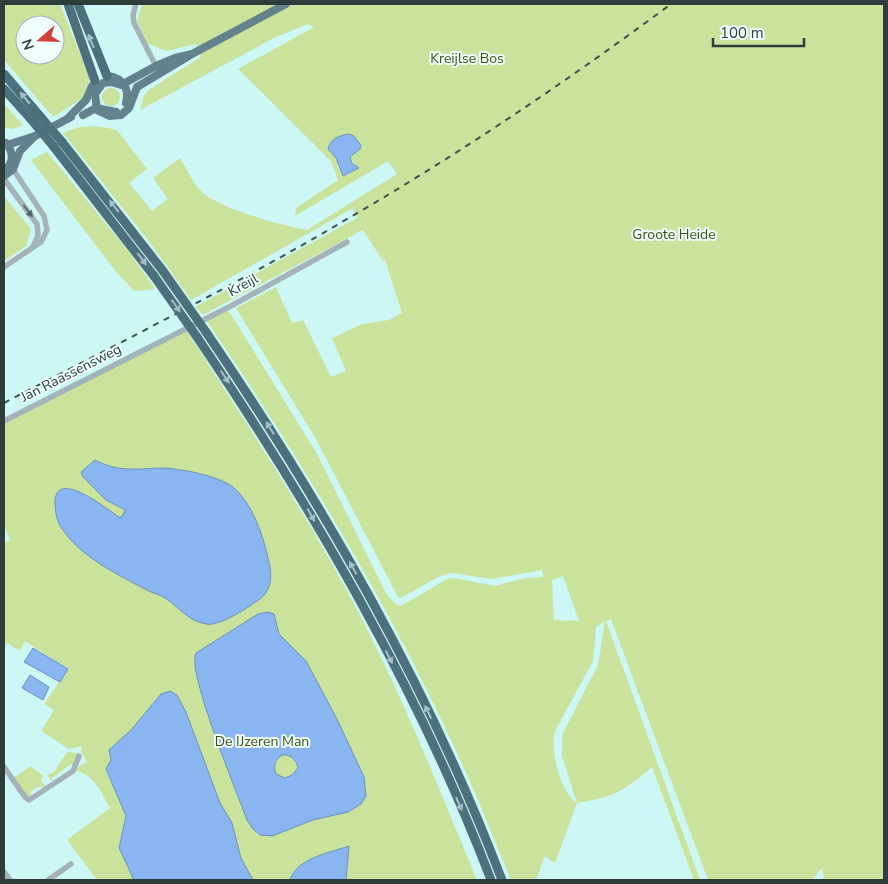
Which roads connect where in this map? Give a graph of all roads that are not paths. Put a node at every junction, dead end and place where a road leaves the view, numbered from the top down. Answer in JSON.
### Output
{"nodes":[{"id":1,"x":68,"y":4,"type":"edge"},
{"id":2,"x":78,"y":4,"type":"edge"},
{"id":3,"x":136,"y":4,"type":"edge"},
{"id":4,"x":286,"y":4,"type":"edge"},
{"id":5,"x":192,"y":54,"type":"junction"},
{"id":6,"x":156,"y":66,"type":"junction"},
{"id":7,"x":4,"y":73,"type":"edge"},
{"id":8,"x":160,"y":74,"type":"junction"},
{"id":9,"x":100,"y":80,"type":"junction"},
{"id":10,"x":123,"y":83,"type":"junction"},
{"id":11,"x":4,"y":89,"type":"edge"},
{"id":12,"x":91,"y":98,"type":"junction"},
{"id":13,"x":98,"y":110,"type":"junction"},
{"id":14,"x":121,"y":112,"type":"junction"},
{"id":15,"x":34,"y":116,"type":"junction"},
{"id":16,"x":67,"y":119,"type":"junction"},
{"id":17,"x":35,"y":136,"type":"junction"},
{"id":18,"x":6,"y":146,"type":"edge"},
{"id":19,"x":7,"y":173,"type":"edge"},
{"id":20,"x":346,"y":242,"type":"dead end"},
{"id":21,"x":33,"y":247,"type":"junction"},
{"id":22,"x":4,"y":267,"type":"edge"},
{"id":23,"x":150,"y":346,"type":"joint"},
{"id":24,"x":4,"y":421,"type":"edge"},
{"id":25,"x":79,"y":756,"type":"dead end"},
{"id":26,"x":4,"y":767,"type":"edge"},
{"id":27,"x":71,"y":864,"type":"dead end"},
{"id":28,"x":4,"y":872,"type":"edge"},
{"id":29,"x":10,"y":880,"type":"edge"},
{"id":30,"x":48,"y":880,"type":"edge"},
{"id":31,"x":491,"y":880,"type":"edge"},
{"id":32,"x":502,"y":880,"type":"edge"}],
"edges":[{"from":1,"to":9,"type":"highway"},
{"from":9,"to":2,"type":"highway","one_way":true},
{"from":3,"to":6,"type":"street"},
{"from":4,"to":5,"type":"main road"},
{"from":5,"to":6,"type":"main road"},
{"from":5,"to":8,"type":"main road"},
{"from":6,"to":8,"type":"street"},
{"from":6,"to":10,"type":"main road"},
{"from":15,"to":7,"type":"highway","one_way":true},
{"from":8,"to":14,"type":"main road"},
{"from":9,"to":10,"type":"main road"},
{"from":9,"to":12,"type":"main road"},
{"from":10,"to":14,"type":"main road"},
{"from":11,"to":15,"type":"highway"},
{"from":12,"to":13,"type":"main road"},
{"from":12,"to":16,"type":"main road"},
{"from":13,"to":14,"type":"main road"},
{"from":13,"to":16,"type":"main road"},
{"from":15,"to":31,"type":"highway","one_way":true,"bridge":true},
{"from":32,"to":15,"type":"highway","one_way":true,"bridge":true},
{"from":16,"to":17,"type":"main road"},
{"from":17,"to":18,"type":"main road"},
{"from":17,"to":19,"type":"main road"},
{"from":18,"to":19,"type":"main road"},
{"from":19,"to":21,"type":"street","one_way":true},
{"from":19,"to":21,"type":"street"},
{"from":20,"to":23,"type":"street","name":"Kreijl"},
{"from":21,"to":22,"type":"street"},
{"from":23,"to":24,"type":"street","name":"Jan Raassensweg"},
{"from":25,"to":26,"type":"street"},
{"from":27,"to":30,"type":"street"},
{"from":28,"to":29,"type":"street"}]}
